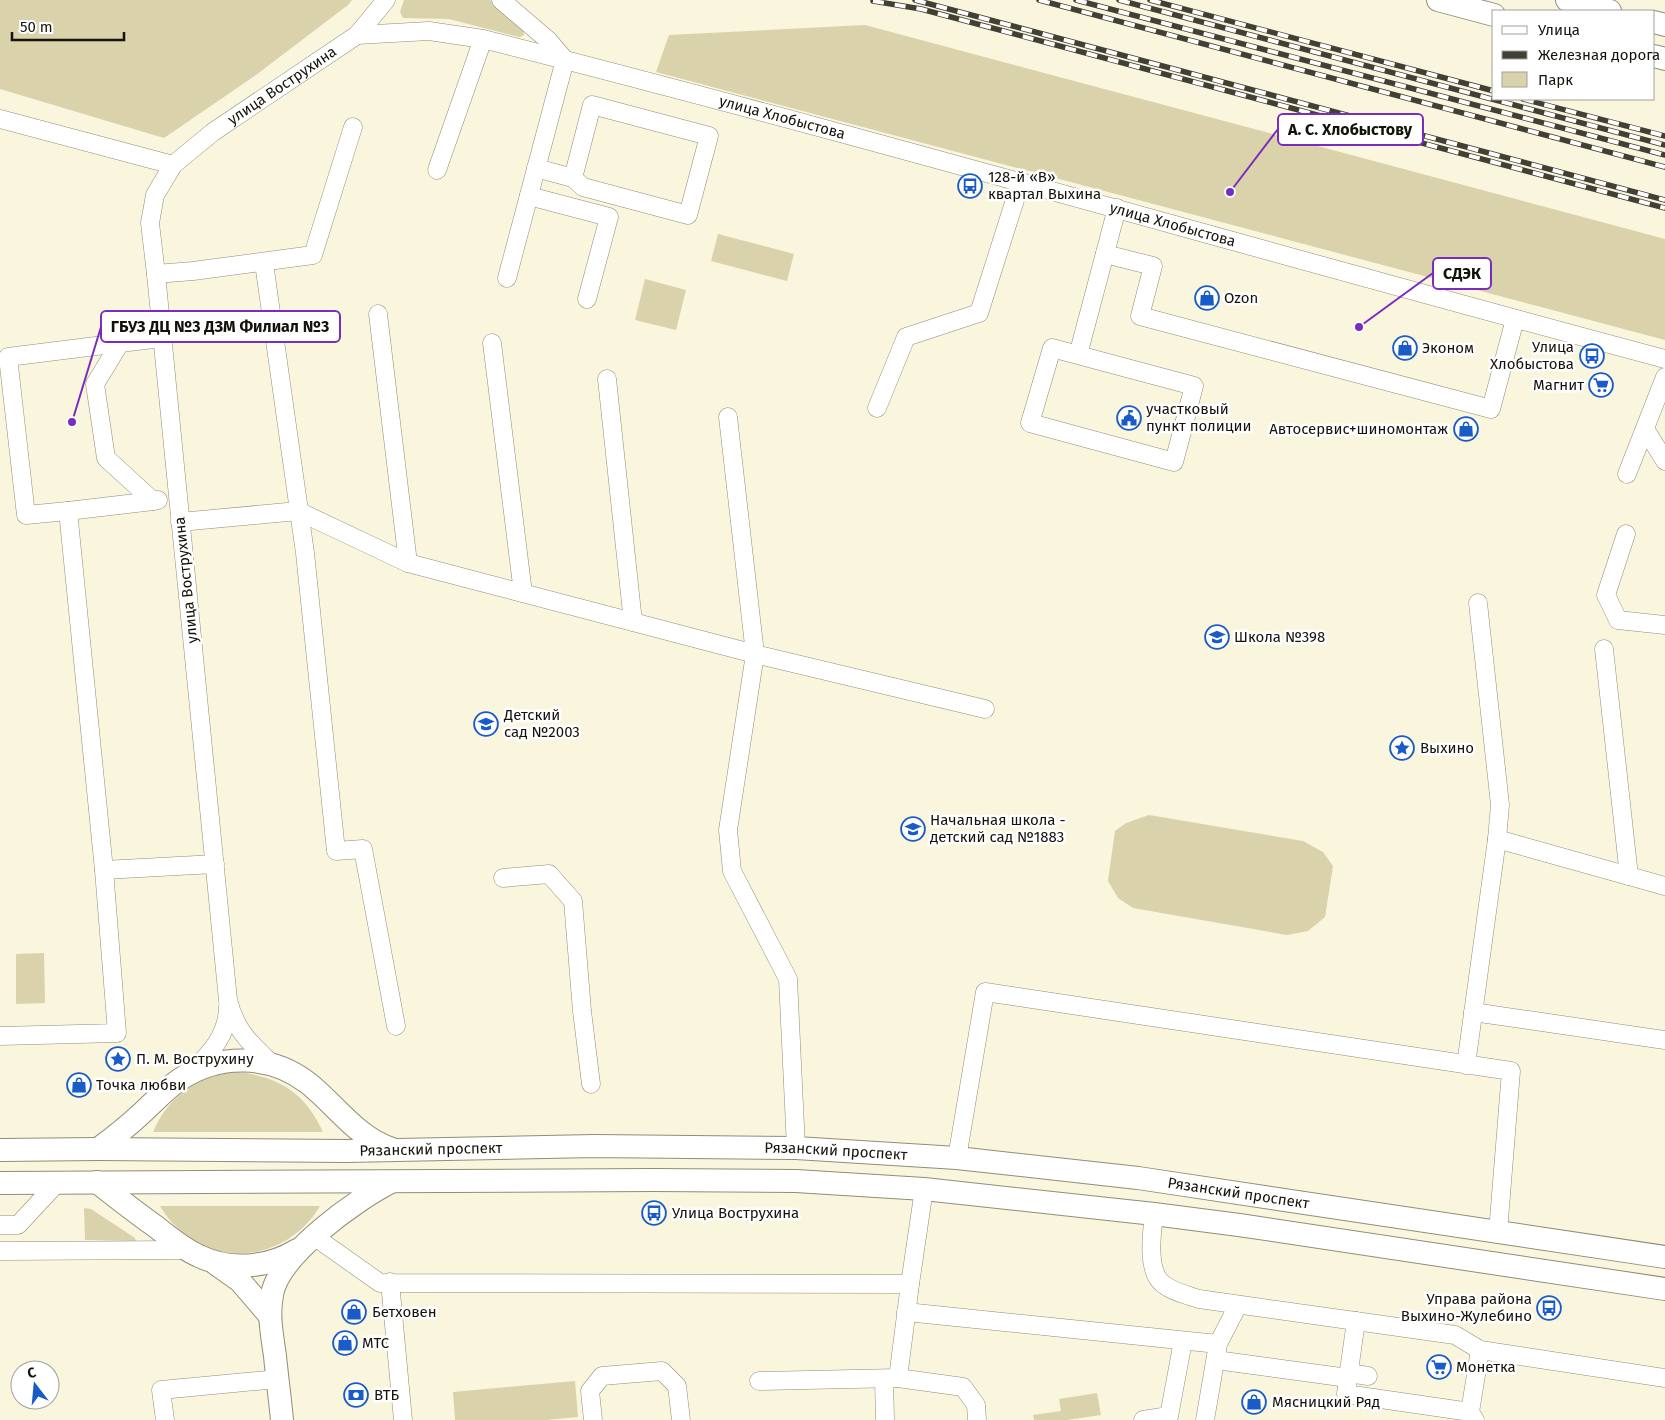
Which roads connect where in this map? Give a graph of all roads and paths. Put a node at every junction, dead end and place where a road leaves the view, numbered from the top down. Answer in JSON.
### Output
{"nodes":[{"id":1,"x":386,"y":0,"type":"edge"},
{"id":2,"x":501,"y":0,"type":"edge"},
{"id":3,"x":1438,"y":0,"type":"edge"},
{"id":4,"x":1567,"y":0,"type":"edge"},
{"id":5,"x":1606,"y":10,"type":"edge"},
{"id":6,"x":1492,"y":14,"type":"edge"},
{"id":7,"x":357,"y":34,"type":"junction"},
{"id":8,"x":483,"y":39,"type":"junction"},
{"id":9,"x":565,"y":60,"type":"junction"},
{"id":10,"x":0,"y":119,"type":"edge"},
{"id":11,"x":352,"y":127,"type":"dead end"},
{"id":12,"x":172,"y":165,"type":"junction"},
{"id":13,"x":536,"y":168,"type":"junction"},
{"id":14,"x":437,"y":170,"type":"dead end"},
{"id":15,"x":573,"y":178,"type":"junction"},
{"id":16,"x":1021,"y":181,"type":"junction"},
{"id":17,"x":529,"y":196,"type":"junction"},
{"id":18,"x":1117,"y":208,"type":"junction"},
{"id":19,"x":1105,"y":254,"type":"junction"},
{"id":20,"x":264,"y":263,"type":"junction"},
{"id":21,"x":156,"y":274,"type":"junction"},
{"id":22,"x":506,"y":278,"type":"dead end"},
{"id":23,"x":587,"y":299,"type":"dead end"},
{"id":24,"x":378,"y":314,"type":"dead end"},
{"id":25,"x":1515,"y":319,"type":"junction"},
{"id":26,"x":162,"y":338,"type":"junction"},
{"id":27,"x":120,"y":343,"type":"junction"},
{"id":28,"x":492,"y":343,"type":"dead end"},
{"id":29,"x":1078,"y":355,"type":"junction"},
{"id":30,"x":1665,"y":358,"type":"edge"},
{"id":31,"x":1665,"y":377,"type":"edge"},
{"id":32,"x":607,"y":379,"type":"dead end"},
{"id":33,"x":877,"y":408,"type":"dead end"},
{"id":34,"x":728,"y":417,"type":"dead end"},
{"id":35,"x":1645,"y":429,"type":"junction"},
{"id":36,"x":1665,"y":460,"type":"edge"},
{"id":37,"x":1627,"y":474,"type":"dead end"},
{"id":38,"x":178,"y":498,"type":"junction"},
{"id":39,"x":152,"y":501,"type":"junction"},
{"id":40,"x":68,"y":511,"type":"junction"},
{"id":41,"x":298,"y":511,"type":"junction"},
{"id":42,"x":180,"y":522,"type":"junction"},
{"id":43,"x":1626,"y":534,"type":"dead end"},
{"id":44,"x":408,"y":563,"type":"junction"},
{"id":45,"x":522,"y":593,"type":"junction"},
{"id":46,"x":1478,"y":603,"type":"dead end"},
{"id":47,"x":633,"y":622,"type":"junction"},
{"id":48,"x":1665,"y":625,"type":"edge"},
{"id":49,"x":1604,"y":649,"type":"dead end"},
{"id":50,"x":755,"y":654,"type":"junction"},
{"id":51,"x":985,"y":709,"type":"dead end"},
{"id":52,"x":1497,"y":839,"type":"junction"},
{"id":53,"x":215,"y":864,"type":"junction"},
{"id":54,"x":104,"y":870,"type":"junction"},
{"id":55,"x":1629,"y":876,"type":"junction"},
{"id":56,"x":503,"y":878,"type":"dead end"},
{"id":57,"x":1665,"y":886,"type":"edge"},
{"id":58,"x":228,"y":1000,"type":"junction"},
{"id":59,"x":1473,"y":1012,"type":"junction"},
{"id":60,"x":396,"y":1026,"type":"dead end"},
{"id":61,"x":0,"y":1036,"type":"edge"},
{"id":62,"x":1665,"y":1040,"type":"edge"},
{"id":63,"x":273,"y":1065,"type":"junction"},
{"id":64,"x":1466,"y":1065,"type":"junction"},
{"id":65,"x":591,"y":1084,"type":"dead end"},
{"id":66,"x":173,"y":1086,"type":"junction"},
{"id":67,"x":320,"y":1096,"type":"junction"},
{"id":68,"x":796,"y":1148,"type":"junction"},
{"id":69,"x":0,"y":1150,"type":"edge"},
{"id":70,"x":98,"y":1150,"type":"junction"},
{"id":71,"x":140,"y":1150,"type":"junction"},
{"id":72,"x":346,"y":1151,"type":"junction"},
{"id":73,"x":397,"y":1151,"type":"junction"},
{"id":74,"x":957,"y":1158,"type":"junction"},
{"id":75,"x":345,"y":1180,"type":"junction"},
{"id":76,"x":395,"y":1181,"type":"junction"},
{"id":77,"x":97,"y":1182,"type":"junction"},
{"id":78,"x":0,"y":1183,"type":"edge"},
{"id":79,"x":57,"y":1183,"type":"junction"},
{"id":80,"x":141,"y":1183,"type":"junction"},
{"id":81,"x":924,"y":1188,"type":"junction"},
{"id":82,"x":1154,"y":1214,"type":"junction"},
{"id":83,"x":0,"y":1225,"type":"edge"},
{"id":84,"x":1498,"y":1232,"type":"junction"},
{"id":85,"x":167,"y":1235,"type":"junction"},
{"id":86,"x":314,"y":1237,"type":"junction"},
{"id":87,"x":186,"y":1250,"type":"junction"},
{"id":88,"x":0,"y":1251,"type":"edge"},
{"id":89,"x":1665,"y":1257,"type":"edge"},
{"id":90,"x":211,"y":1261,"type":"junction"},
{"id":91,"x":390,"y":1282,"type":"junction"},
{"id":92,"x":910,"y":1284,"type":"junction"},
{"id":93,"x":1665,"y":1289,"type":"edge"},
{"id":94,"x":1238,"y":1305,"type":"junction"},
{"id":95,"x":906,"y":1312,"type":"junction"},
{"id":96,"x":270,"y":1316,"type":"junction"},
{"id":97,"x":1356,"y":1322,"type":"junction"},
{"id":98,"x":1183,"y":1340,"type":"junction"},
{"id":99,"x":1480,"y":1350,"type":"junction"},
{"id":100,"x":1217,"y":1352,"type":"junction"},
{"id":101,"x":1349,"y":1376,"type":"junction"},
{"id":102,"x":1368,"y":1376,"type":"dead end"},
{"id":103,"x":1665,"y":1378,"type":"edge"},
{"id":104,"x":278,"y":1379,"type":"junction"},
{"id":105,"x":891,"y":1379,"type":"junction"},
{"id":106,"x":759,"y":1381,"type":"dead end"},
{"id":107,"x":1472,"y":1416,"type":"edge"},
{"id":108,"x":1169,"y":1418,"type":"edge"},
{"id":109,"x":165,"y":1420,"type":"edge"},
{"id":110,"x":282,"y":1420,"type":"edge"},
{"id":111,"x":403,"y":1420,"type":"edge"},
{"id":112,"x":593,"y":1420,"type":"edge"},
{"id":113,"x":681,"y":1420,"type":"edge"},
{"id":114,"x":885,"y":1420,"type":"edge"},
{"id":115,"x":977,"y":1420,"type":"edge"},
{"id":116,"x":1143,"y":1420,"type":"edge"},
{"id":117,"x":1205,"y":1420,"type":"edge"}],
"edges":[{"from":1,"to":7,"type":"street","name":"улица Вострухина"},
{"from":2,"to":9,"type":"street"},
{"from":3,"to":6,"type":"main road"},
{"from":4,"to":5,"type":"main road"},
{"from":7,"to":8,"type":"street","name":"улица Хлобыстова"},
{"from":7,"to":12,"type":"street","name":"улица Вострухина"},
{"from":8,"to":9,"type":"street","name":"улица Хлобыстова"},
{"from":8,"to":14,"type":"street"},
{"from":9,"to":13,"type":"street"},
{"from":9,"to":16,"type":"street","name":"улица Хлобыстова"},
{"from":10,"to":12,"type":"street"},
{"from":11,"to":20,"type":"street"},
{"from":12,"to":21,"type":"street","name":"улица Вострухина"},
{"from":13,"to":15,"type":"street"},
{"from":13,"to":17,"type":"street"},
{"from":15,"to":15,"type":"street"},
{"from":16,"to":18,"type":"street","name":"улица Хлобыстова"},
{"from":16,"to":33,"type":"street"},
{"from":17,"to":22,"type":"street"},
{"from":17,"to":23,"type":"street"},
{"from":18,"to":19,"type":"street"},
{"from":18,"to":25,"type":"street","name":"улица Хлобыстова"},
{"from":19,"to":25,"type":"street"},
{"from":19,"to":29,"type":"street"},
{"from":20,"to":21,"type":"street"},
{"from":20,"to":41,"type":"street"},
{"from":21,"to":26,"type":"street","name":"улица Вострухина"},
{"from":24,"to":44,"type":"street"},
{"from":25,"to":30,"type":"street","name":"улица Хлобыстова"},
{"from":26,"to":27,"type":"street"},
{"from":26,"to":38,"type":"street","name":"улица Вострухина"},
{"from":27,"to":39,"type":"street"},
{"from":27,"to":40,"type":"street"},
{"from":28,"to":45,"type":"street"},
{"from":29,"to":29,"type":"street"},
{"from":31,"to":35,"type":"street"},
{"from":32,"to":47,"type":"street"},
{"from":34,"to":50,"type":"street"},
{"from":35,"to":36,"type":"street"},
{"from":35,"to":37,"type":"street"},
{"from":38,"to":39,"type":"street"},
{"from":38,"to":42,"type":"street","name":"улица Вострухина"},
{"from":39,"to":40,"type":"street"},
{"from":40,"to":54,"type":"street"},
{"from":41,"to":42,"type":"street"},
{"from":41,"to":44,"type":"street"},
{"from":41,"to":60,"type":"street"},
{"from":42,"to":53,"type":"street","name":"улица Вострухина"},
{"from":43,"to":48,"type":"street"},
{"from":44,"to":45,"type":"street"},
{"from":45,"to":47,"type":"street"},
{"from":46,"to":52,"type":"street"},
{"from":47,"to":50,"type":"street"},
{"from":49,"to":55,"type":"street"},
{"from":50,"to":51,"type":"street"},
{"from":50,"to":68,"type":"street"},
{"from":52,"to":55,"type":"street"},
{"from":52,"to":59,"type":"street"},
{"from":53,"to":54,"type":"street"},
{"from":53,"to":58,"type":"street","name":"улица Вострухина"},
{"from":54,"to":61,"type":"street"},
{"from":55,"to":57,"type":"street"},
{"from":56,"to":65,"type":"street"},
{"from":58,"to":63,"type":"street","name":"улица Вострухина"},
{"from":58,"to":66,"type":"street","name":"улица Вострухина"},
{"from":59,"to":62,"type":"street"},
{"from":59,"to":64,"type":"street"},
{"from":63,"to":66,"type":"main road"},
{"from":63,"to":67,"type":"main road"},
{"from":64,"to":74,"type":"street"},
{"from":64,"to":84,"type":"street"},
{"from":66,"to":70,"type":"main road"},
{"from":66,"to":71,"type":"main road"},
{"from":67,"to":72,"type":"main road"},
{"from":67,"to":73,"type":"main road"},
{"from":68,"to":73,"type":"main road","name":"Рязанский проспект"},
{"from":68,"to":74,"type":"main road","name":"Рязанский проспект"},
{"from":69,"to":70,"type":"main road","name":"Рязанский проспект"},
{"from":70,"to":71,"type":"main road","name":"Рязанский проспект"},
{"from":71,"to":72,"type":"main road","name":"Рязанский проспект"},
{"from":71,"to":80,"type":"main road"},
{"from":72,"to":73,"type":"main road","name":"Рязанский проспект"},
{"from":72,"to":75,"type":"main road"},
{"from":74,"to":84,"type":"main road","name":"Рязанский проспект"},
{"from":75,"to":76,"type":"main road","name":"Рязанский проспект"},
{"from":75,"to":80,"type":"main road","name":"Рязанский проспект"},
{"from":75,"to":86,"type":"main road"},
{"from":76,"to":81,"type":"main road","name":"Рязанский проспект"},
{"from":76,"to":86,"type":"main road"},
{"from":77,"to":79,"type":"main road","name":"Рязанский проспект"},
{"from":77,"to":80,"type":"main road","name":"Рязанский проспект"},
{"from":77,"to":85,"type":"main road"},
{"from":78,"to":79,"type":"main road","name":"Рязанский проспект"},
{"from":79,"to":83,"type":"street"},
{"from":80,"to":85,"type":"main road"},
{"from":81,"to":82,"type":"main road","name":"Рязанский проспект"},
{"from":81,"to":92,"type":"street"},
{"from":82,"to":93,"type":"main road","name":"Рязанский проспект"},
{"from":82,"to":94,"type":"street"},
{"from":84,"to":89,"type":"main road","name":"Рязанский проспект"},
{"from":85,"to":87,"type":"main road"},
{"from":86,"to":90,"type":"main road"},
{"from":86,"to":91,"type":"street"},
{"from":86,"to":96,"type":"main road"},
{"from":87,"to":88,"type":"street"},
{"from":87,"to":90,"type":"main road"},
{"from":90,"to":96,"type":"main road"},
{"from":91,"to":92,"type":"street"},
{"from":91,"to":111,"type":"street"},
{"from":92,"to":95,"type":"street"},
{"from":94,"to":97,"type":"street"},
{"from":94,"to":100,"type":"street"},
{"from":95,"to":98,"type":"street"},
{"from":95,"to":105,"type":"street"},
{"from":96,"to":104,"type":"main road"},
{"from":97,"to":99,"type":"street"},
{"from":97,"to":101,"type":"street"},
{"from":98,"to":100,"type":"street"},
{"from":98,"to":108,"type":"street"},
{"from":99,"to":103,"type":"street"},
{"from":99,"to":107,"type":"street"},
{"from":100,"to":101,"type":"street"},
{"from":100,"to":117,"type":"street"},
{"from":101,"to":102,"type":"street"},
{"from":101,"to":107,"type":"street"},
{"from":104,"to":109,"type":"street"},
{"from":104,"to":110,"type":"main road"},
{"from":105,"to":106,"type":"street"},
{"from":105,"to":114,"type":"street"},
{"from":105,"to":115,"type":"street"},
{"from":108,"to":116,"type":"street"},
{"from":112,"to":113,"type":"street"}]}
